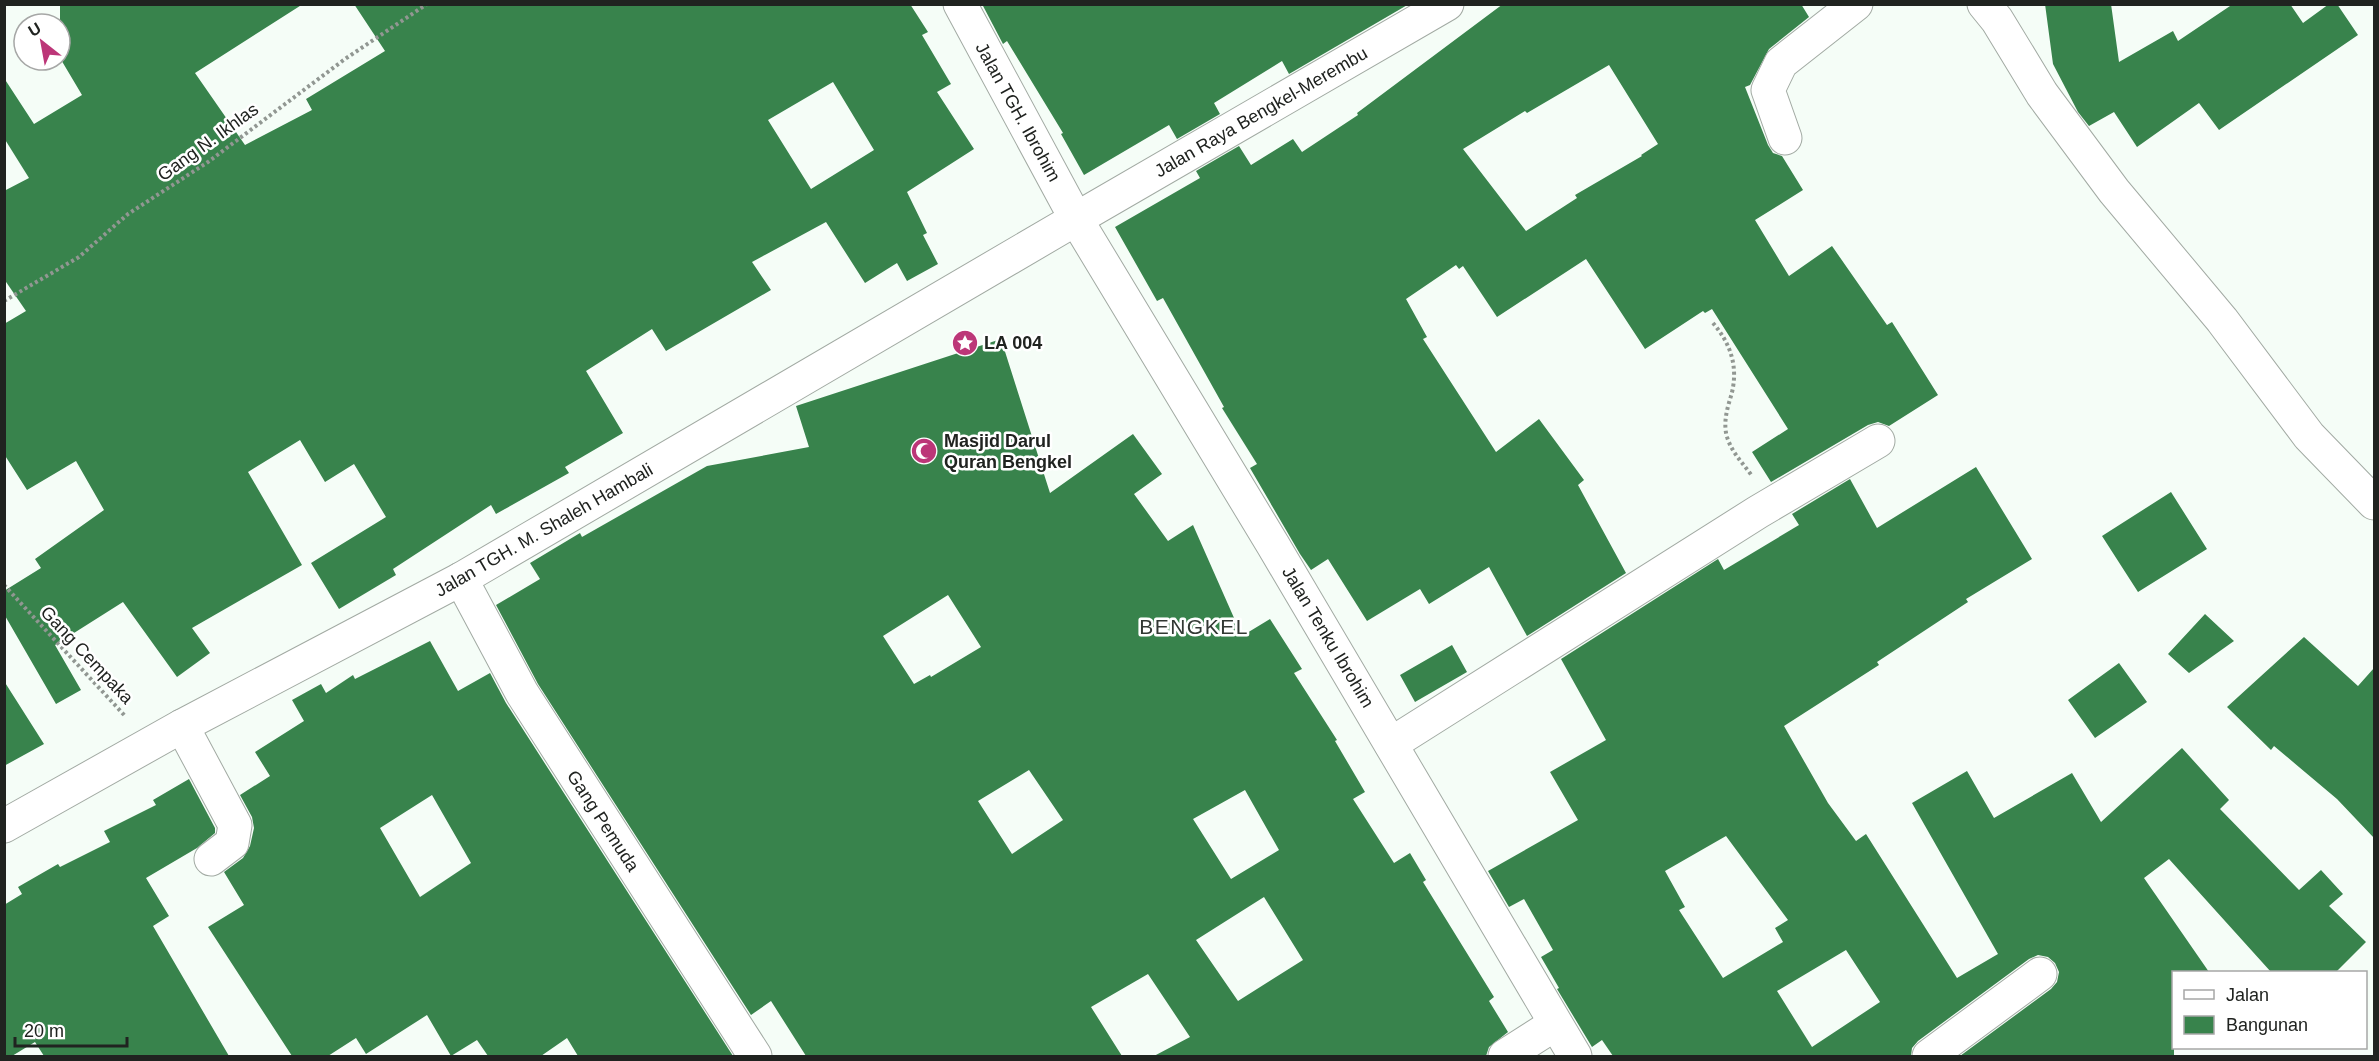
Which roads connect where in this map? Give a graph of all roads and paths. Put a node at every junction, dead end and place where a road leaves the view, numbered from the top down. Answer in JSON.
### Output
{"nodes":[{"id":1,"x":426,"y":4,"type":"edge"},
{"id":2,"x":960,"y":4,"type":"edge"},
{"id":3,"x":1447,"y":4,"type":"edge"},
{"id":4,"x":1856,"y":4,"type":"edge"},
{"id":5,"x":1984,"y":4,"type":"edge"},
{"id":6,"x":1785,"y":138,"type":"dead end"},
{"id":7,"x":1076,"y":219,"type":"junction"},
{"id":8,"x":4,"y":301,"type":"edge"},
{"id":9,"x":1713,"y":322,"type":"dead end"},
{"id":10,"x":1878,"y":441,"type":"dead end"},
{"id":11,"x":2374,"y":502,"type":"edge"},
{"id":12,"x":1758,"y":512,"type":"junction"},
{"id":13,"x":461,"y":579,"type":"junction"},
{"id":14,"x":4,"y":585,"type":"edge"},
{"id":15,"x":182,"y":726,"type":"junction"},
{"id":16,"x":150,"y":744,"type":"junction"},
{"id":17,"x":1391,"y":744,"type":"junction"},
{"id":18,"x":4,"y":826,"type":"edge"},
{"id":19,"x":211,"y":859,"type":"dead end"},
{"id":20,"x":2040,"y":974,"type":"dead end"},
{"id":21,"x":1555,"y":1024,"type":"junction"},
{"id":22,"x":756,"y":1056,"type":"edge"},
{"id":23,"x":1505,"y":1056,"type":"edge"},
{"id":24,"x":1575,"y":1056,"type":"edge"},
{"id":25,"x":1929,"y":1056,"type":"edge"}],
"edges":[{"from":1,"to":8,"type":"path","name":"Gang N. Ikhlas"},
{"from":2,"to":7,"type":"main road","name":"Jalan TGH. Ibrohim"},
{"from":3,"to":7,"type":"main road","name":"Jalan Raya Bengkel-Merembu"},
{"from":4,"to":6,"type":"main road"},
{"from":5,"to":11,"type":"main road"},
{"from":7,"to":13,"type":"main road","name":"Jalan TGH. M. Shaleh Hambali"},
{"from":7,"to":17,"type":"main road","name":"Jalan Tenku Ibrohim"},
{"from":9,"to":12,"type":"path"},
{"from":10,"to":12,"type":"main road"},
{"from":12,"to":17,"type":"main road"},
{"from":13,"to":15,"type":"main road","name":"Jalan TGH. M. Shaleh Hambali"},
{"from":13,"to":22,"type":"main road","name":"Gang Pemuda"},
{"from":14,"to":16,"type":"path","name":"Gang Cempaka"},
{"from":15,"to":16,"type":"main road","name":"Jalan TGH. M. Shaleh Hambali"},
{"from":15,"to":19,"type":"main road"},
{"from":16,"to":18,"type":"main road","name":"Jalan TGH. M. Shaleh Hambali"},
{"from":17,"to":21,"type":"main road","name":"Jalan Tenku Ibrohim"},
{"from":20,"to":25,"type":"main road"},
{"from":21,"to":23,"type":"main road"},
{"from":21,"to":24,"type":"main road","name":"Jalan Tenku Ibrohim"}]}
